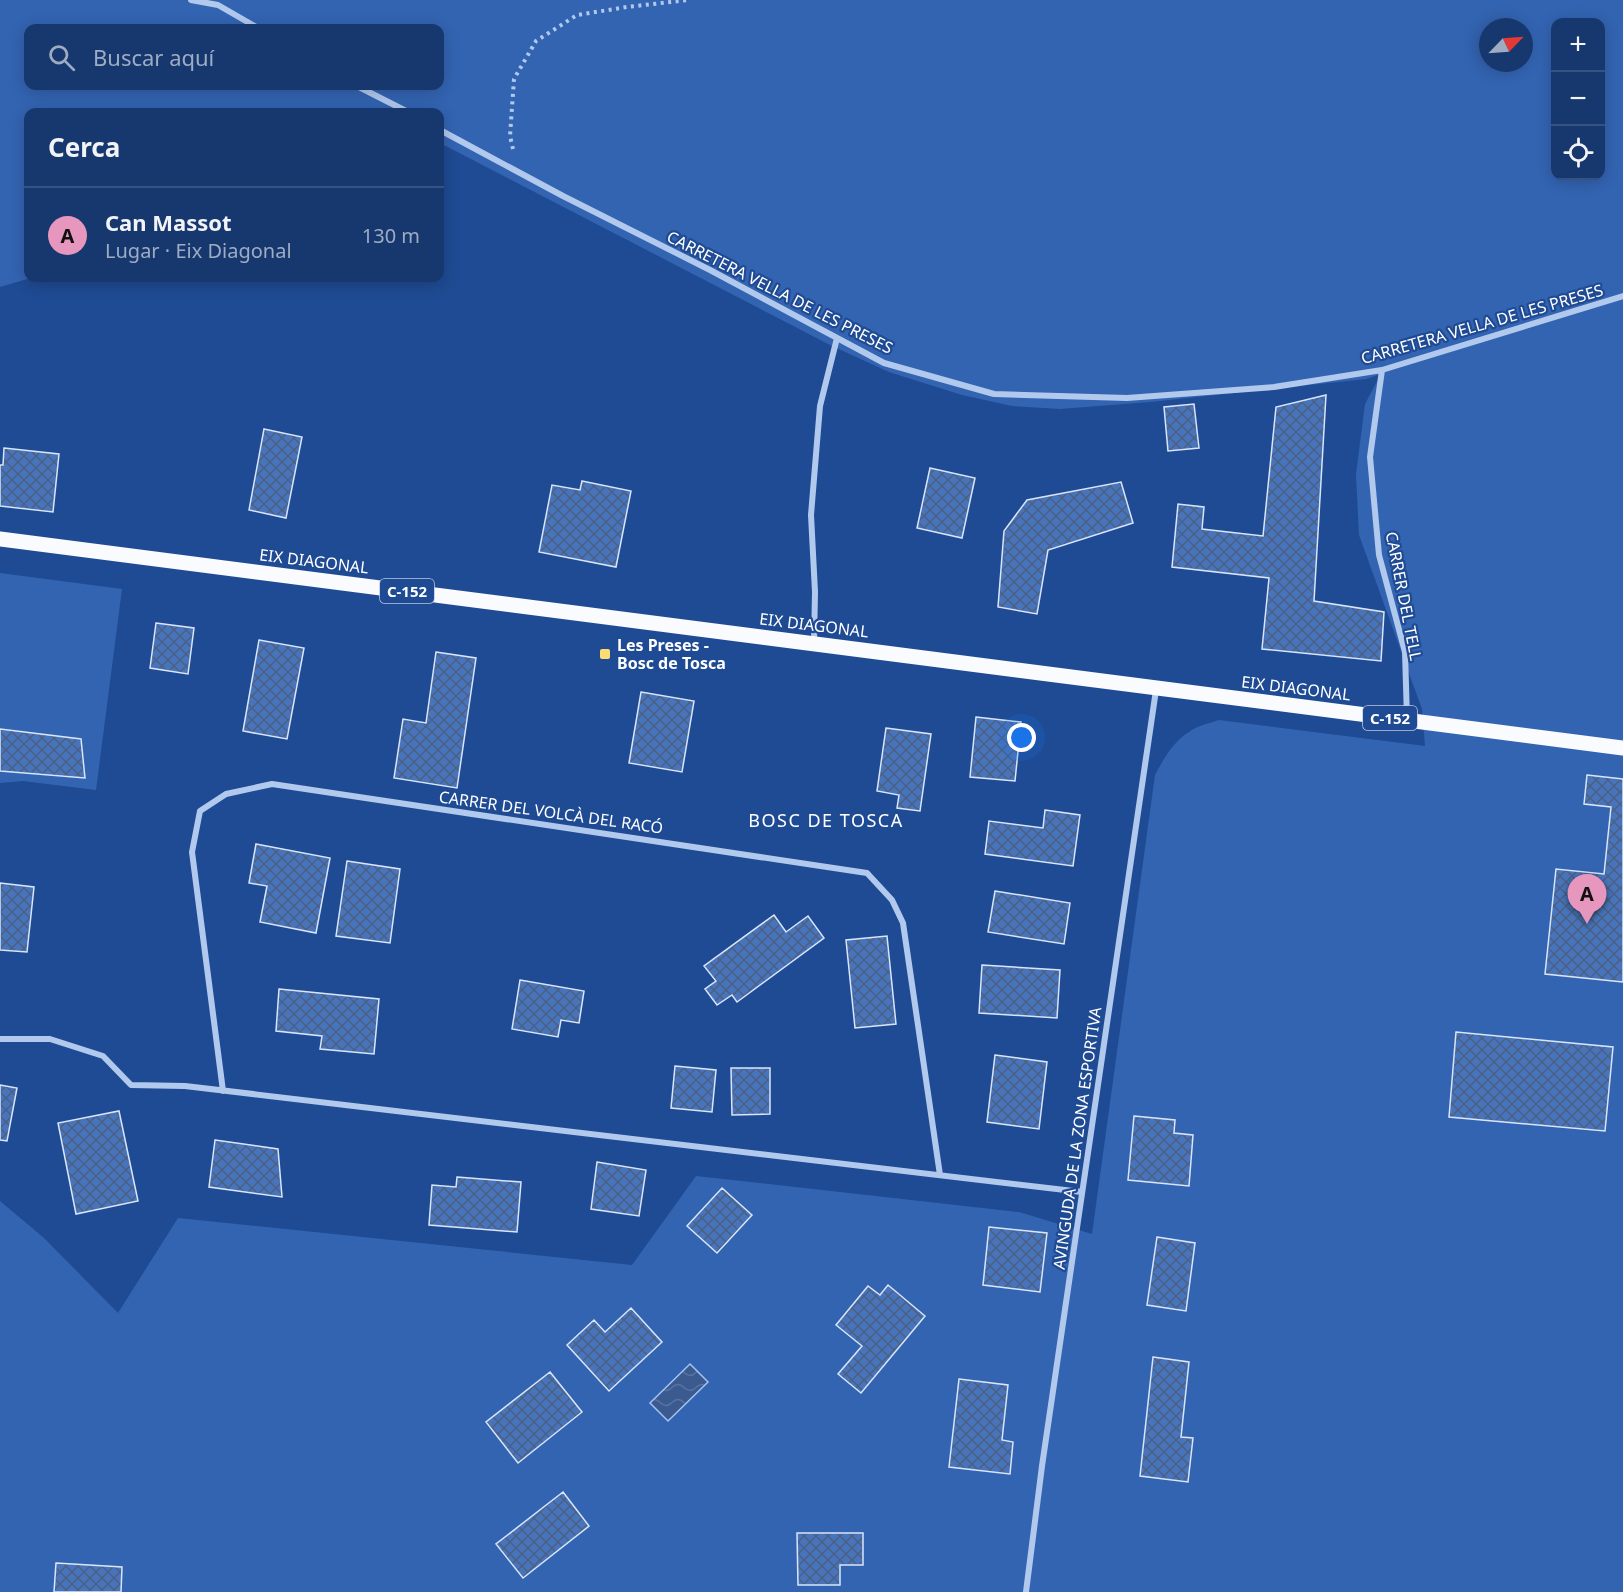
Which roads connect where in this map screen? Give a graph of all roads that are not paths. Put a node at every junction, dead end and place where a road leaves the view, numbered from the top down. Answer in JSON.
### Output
{"nodes":[{"id":1,"x":190,"y":0,"type":"edge"},
{"id":2,"x":251,"y":24,"type":"edge"},
{"id":3,"x":365,"y":90,"type":"edge"},
{"id":4,"x":400,"y":108,"type":"edge"},
{"id":5,"x":444,"y":131,"type":"edge"},
{"id":6,"x":1623,"y":296,"type":"edge"},
{"id":7,"x":837,"y":338,"type":"junction"},
{"id":8,"x":1382,"y":370,"type":"junction"},
{"id":9,"x":0,"y":539,"type":"edge"},
{"id":10,"x":814,"y":644,"type":"junction"},
{"id":11,"x":1156,"y":688,"type":"junction"},
{"id":12,"x":1407,"y":720,"type":"junction"},
{"id":13,"x":1623,"y":748,"type":"edge"},
{"id":14,"x":0,"y":1039,"type":"edge"},
{"id":15,"x":223,"y":1091,"type":"junction"},
{"id":16,"x":940,"y":1175,"type":"junction"},
{"id":17,"x":1082,"y":1192,"type":"junction"},
{"id":18,"x":1026,"y":1592,"type":"edge"}],
"edges":[{"from":1,"to":2,"type":"street"},
{"from":3,"to":4,"type":"street"},
{"from":5,"to":7,"type":"street","name":"CARRETERA VELLA DE LES PRESES"},
{"from":6,"to":8,"type":"street","name":"CARRETERA VELLA DE LES PRESES"},
{"from":7,"to":8,"type":"street","name":"CARRETERA VELLA DE LES PRESES"},
{"from":7,"to":10,"type":"street"},
{"from":8,"to":12,"type":"street","name":"CARRER DEL TELL"},
{"from":9,"to":10,"type":"main road","name":"EIX DIAGONAL","number":"C-152"},
{"from":10,"to":11,"type":"main road","name":"EIX DIAGONAL","number":"C-152"},
{"from":11,"to":12,"type":"main road","name":"EIX DIAGONAL","number":"C-152"},
{"from":11,"to":17,"type":"street","name":"AVINGUDA DE LA ZONA ESPORTIVA"},
{"from":12,"to":13,"type":"main road","name":"EIX DIAGONAL","number":"C-152"},
{"from":14,"to":15,"type":"street"},
{"from":15,"to":16,"type":"street"},
{"from":15,"to":16,"type":"street","name":"CARRER DEL VOLCÀ DEL RACÓ"},
{"from":16,"to":17,"type":"street"},
{"from":17,"to":18,"type":"street","name":"AVINGUDA DE LA ZONA ESPORTIVA"}]}
